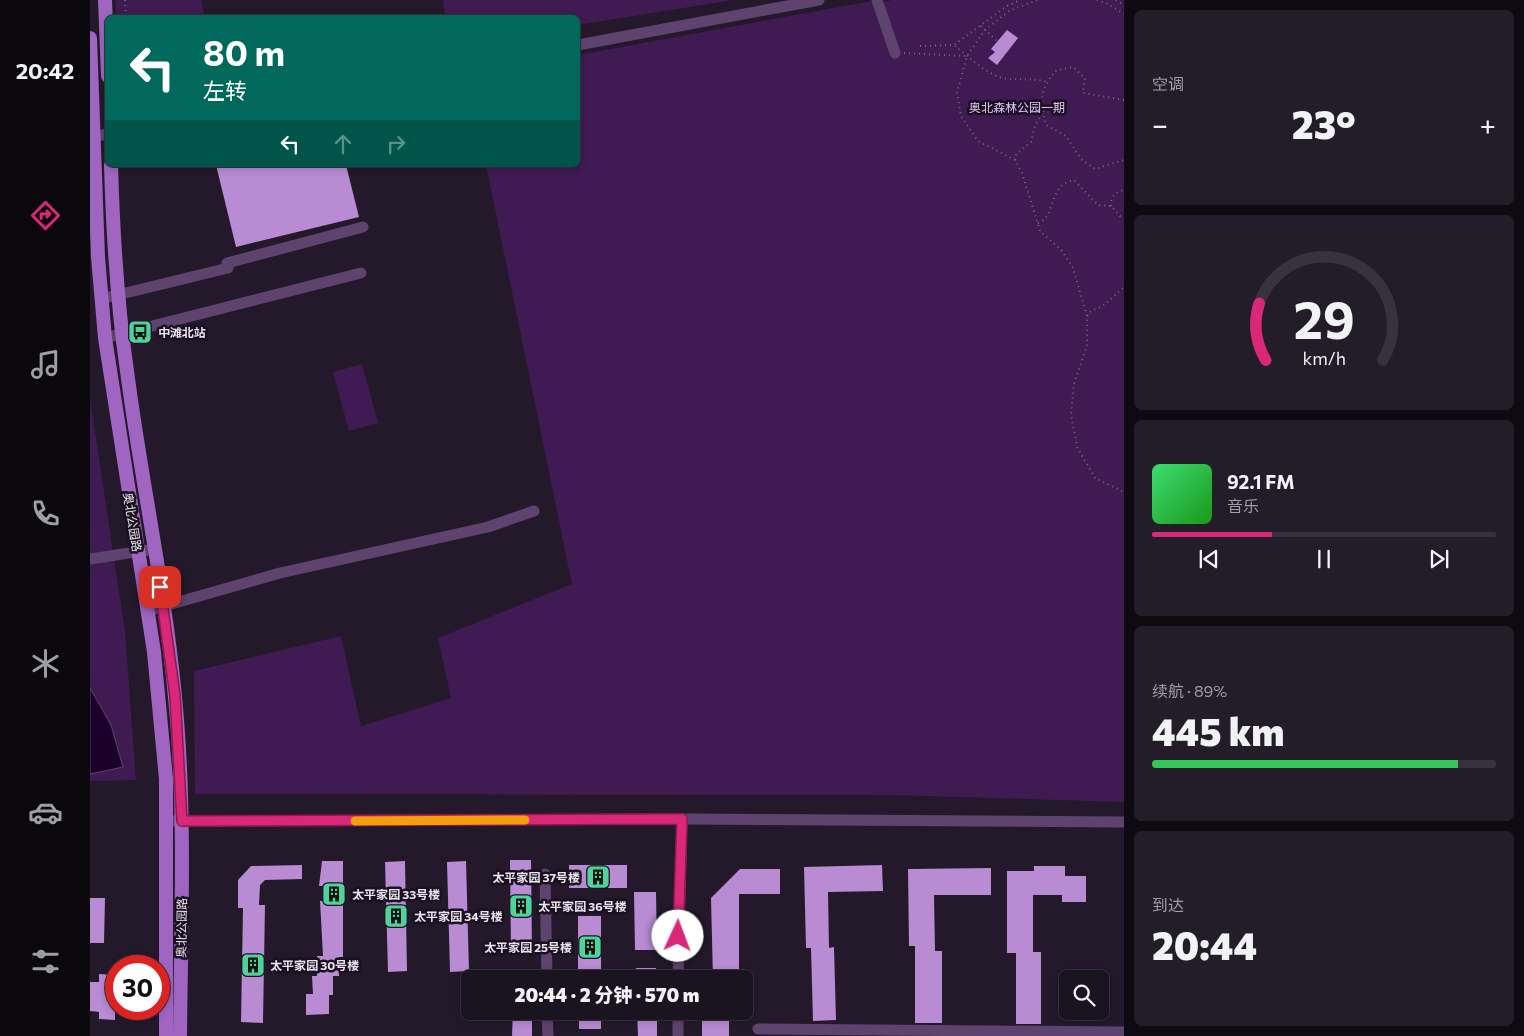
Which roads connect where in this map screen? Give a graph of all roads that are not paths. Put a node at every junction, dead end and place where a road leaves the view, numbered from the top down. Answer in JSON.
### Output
{"nodes":[{"id":1,"x":105,"y":0,"type":"edge"},
{"id":2,"x":819,"y":0,"type":"edge"},
{"id":3,"x":877,"y":0,"type":"edge"},
{"id":4,"x":106,"y":15,"type":"edge"},
{"id":5,"x":90,"y":38,"type":"edge"},
{"id":6,"x":580,"y":45,"type":"edge"},
{"id":7,"x":895,"y":53,"type":"road end"},
{"id":8,"x":97,"y":136,"type":"edge"},
{"id":9,"x":111,"y":167,"type":"edge"},
{"id":10,"x":363,"y":227,"type":"dead end"},
{"id":11,"x":361,"y":273,"type":"dead end"},
{"id":12,"x":118,"y":295,"type":"junction"},
{"id":13,"x":101,"y":299,"type":"junction"},
{"id":14,"x":122,"y":334,"type":"junction"},
{"id":15,"x":104,"y":338,"type":"junction"},
{"id":16,"x":534,"y":511,"type":"dead end"},
{"id":17,"x":155,"y":549,"type":"junction"},
{"id":18,"x":138,"y":552,"type":"junction"},
{"id":19,"x":90,"y":559,"type":"edge"},
{"id":20,"x":164,"y":606,"type":"junction"},
{"id":21,"x":147,"y":611,"type":"junction"},
{"id":22,"x":682,"y":819,"type":"junction"},
{"id":23,"x":175,"y":821,"type":"junction"},
{"id":24,"x":1124,"y":822,"type":"edge"},
{"id":25,"x":546,"y":874,"type":"dead end"},
{"id":26,"x":547,"y":970,"type":"edge"},
{"id":27,"x":678,"y":970,"type":"edge"},
{"id":28,"x":547,"y":1020,"type":"edge"},
{"id":29,"x":678,"y":1020,"type":"edge"},
{"id":30,"x":758,"y":1029,"type":"dead end"},
{"id":31,"x":1124,"y":1032,"type":"edge"},
{"id":32,"x":775,"y":1033,"type":"edge"},
{"id":33,"x":838,"y":1033,"type":"edge"},
{"id":34,"x":883,"y":1033,"type":"edge"},
{"id":35,"x":997,"y":1033,"type":"edge"},
{"id":36,"x":166,"y":1036,"type":"edge"},
{"id":37,"x":180,"y":1036,"type":"edge"},
{"id":38,"x":548,"y":1036,"type":"edge"},
{"id":39,"x":678,"y":1036,"type":"edge"}],
"edges":[{"from":1,"to":4,"type":"main road"},
{"from":2,"to":6,"type":"street"},
{"from":3,"to":7,"type":"street"},
{"from":5,"to":8,"type":"main road","name":"奥北公园路"},
{"from":8,"to":13,"type":"main road","name":"奥北公园路"},
{"from":9,"to":12,"type":"main road","name":"奥北公园路"},
{"from":10,"to":12,"type":"street"},
{"from":11,"to":14,"type":"street"},
{"from":12,"to":13,"type":"street"},
{"from":12,"to":14,"type":"main road","name":"奥北公园路"},
{"from":13,"to":15,"type":"main road","name":"奥北公园路"},
{"from":14,"to":15,"type":"street"},
{"from":14,"to":17,"type":"main road","name":"奥北公园路"},
{"from":15,"to":18,"type":"main road","name":"奥北公园路"},
{"from":16,"to":20,"type":"street"},
{"from":17,"to":18,"type":"street"},
{"from":17,"to":20,"type":"main road","name":"奥北公园路"},
{"from":18,"to":19,"type":"street"},
{"from":18,"to":21,"type":"main road","name":"奥北公园路"},
{"from":20,"to":21,"type":"street"},
{"from":20,"to":23,"type":"main road","name":"奥北公园路"},
{"from":21,"to":23,"type":"main road","name":"奥北公园路"},
{"from":22,"to":23,"type":"street"},
{"from":22,"to":24,"type":"street"},
{"from":22,"to":27,"type":"street"},
{"from":23,"to":36,"type":"main road","name":"奥北公园路"},
{"from":23,"to":37,"type":"main road","name":"奥北公园路"},
{"from":25,"to":26,"type":"street"},
{"from":28,"to":38,"type":"street"},
{"from":29,"to":39,"type":"street"},
{"from":30,"to":32,"type":"street"},
{"from":31,"to":35,"type":"street"},
{"from":32,"to":33,"type":"street"},
{"from":33,"to":34,"type":"street"},
{"from":34,"to":35,"type":"street"}]}
